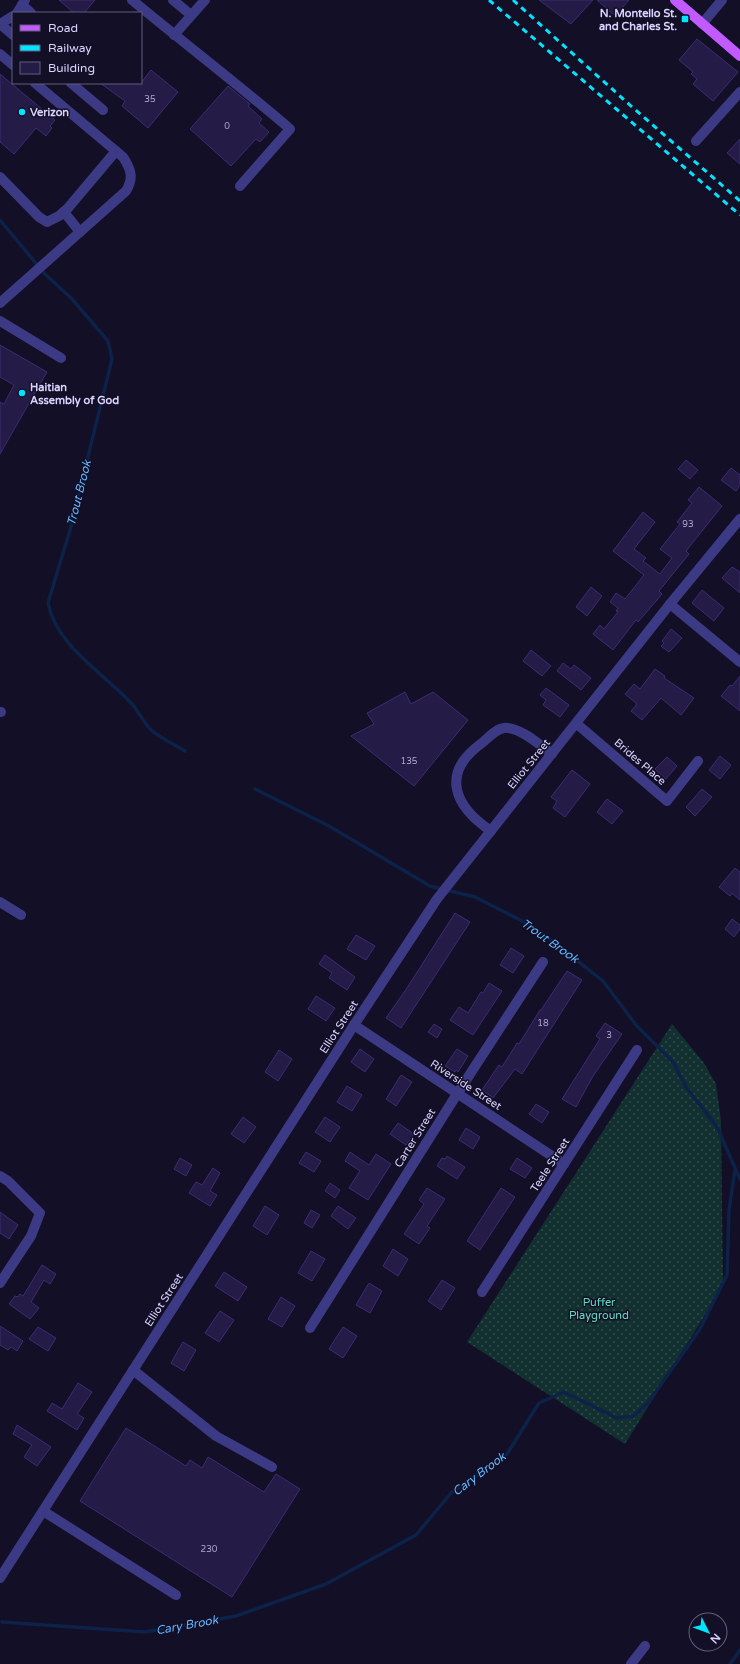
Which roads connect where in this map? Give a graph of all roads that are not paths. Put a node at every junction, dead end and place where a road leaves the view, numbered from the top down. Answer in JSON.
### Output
{"nodes":[{"id":1,"x":132,"y":0,"type":"edge"},
{"id":2,"x":173,"y":0,"type":"edge"},
{"id":3,"x":204,"y":0,"type":"edge"},
{"id":4,"x":675,"y":0,"type":"edge"},
{"id":5,"x":718,"y":1,"type":"edge"},
{"id":6,"x":21,"y":6,"type":"edge"},
{"id":7,"x":30,"y":12,"type":"edge"},
{"id":8,"x":191,"y":15,"type":"junction"},
{"id":9,"x":12,"y":17,"type":"edge"},
{"id":10,"x":0,"y":24,"type":"edge"},
{"id":11,"x":702,"y":24,"type":"junction"},
{"id":12,"x":12,"y":34,"type":"edge"},
{"id":13,"x":174,"y":35,"type":"junction"},
{"id":14,"x":0,"y":54,"type":"edge"},
{"id":15,"x":740,"y":56,"type":"edge"},
{"id":16,"x":12,"y":64,"type":"edge"},
{"id":17,"x":35,"y":84,"type":"edge"},
{"id":18,"x":71,"y":84,"type":"edge"},
{"id":19,"x":740,"y":92,"type":"edge"},
{"id":20,"x":103,"y":110,"type":"dead end"},
{"id":21,"x":696,"y":141,"type":"dead end"},
{"id":22,"x":116,"y":151,"type":"junction"},
{"id":23,"x":0,"y":177,"type":"edge"},
{"id":24,"x":240,"y":186,"type":"dead end"},
{"id":25,"x":64,"y":212,"type":"junction"},
{"id":26,"x":80,"y":232,"type":"junction"},
{"id":27,"x":0,"y":303,"type":"edge"},
{"id":28,"x":0,"y":321,"type":"edge"},
{"id":29,"x":61,"y":358,"type":"dead end"},
{"id":30,"x":740,"y":519,"type":"edge"},
{"id":31,"x":670,"y":604,"type":"junction"},
{"id":32,"x":740,"y":662,"type":"edge"},
{"id":33,"x":577,"y":724,"type":"junction"},
{"id":34,"x":552,"y":754,"type":"junction"},
{"id":35,"x":698,"y":761,"type":"dead end"},
{"id":36,"x":491,"y":831,"type":"junction"},
{"id":37,"x":0,"y":902,"type":"edge"},
{"id":38,"x":21,"y":915,"type":"dead end"},
{"id":39,"x":543,"y":962,"type":"dead end"},
{"id":40,"x":354,"y":1025,"type":"junction"},
{"id":41,"x":638,"y":1050,"type":"dead end"},
{"id":42,"x":457,"y":1094,"type":"junction"},
{"id":43,"x":564,"y":1164,"type":"junction"},
{"id":44,"x":0,"y":1176,"type":"edge"},
{"id":45,"x":0,"y":1283,"type":"edge"},
{"id":46,"x":482,"y":1292,"type":"dead end"},
{"id":47,"x":310,"y":1328,"type":"dead end"},
{"id":48,"x":133,"y":1370,"type":"junction"},
{"id":49,"x":272,"y":1467,"type":"dead end"},
{"id":50,"x":43,"y":1511,"type":"junction"},
{"id":51,"x":0,"y":1578,"type":"edge"},
{"id":52,"x":176,"y":1595,"type":"dead end"},
{"id":53,"x":645,"y":1646,"type":"dead end"},
{"id":54,"x":631,"y":1664,"type":"edge"}],
"edges":[{"from":1,"to":13,"type":"street"},
{"from":2,"to":8,"type":"street"},
{"from":3,"to":8,"type":"street"},
{"from":4,"to":11,"type":"main road"},
{"from":5,"to":11,"type":"street"},
{"from":6,"to":7,"type":"street"},
{"from":8,"to":13,"type":"street"},
{"from":9,"to":10,"type":"street"},
{"from":10,"to":12,"type":"street"},
{"from":11,"to":15,"type":"main road"},
{"from":13,"to":24,"type":"street"},
{"from":14,"to":16,"type":"street"},
{"from":17,"to":22,"type":"street"},
{"from":18,"to":20,"type":"street"},
{"from":19,"to":21,"type":"street"},
{"from":22,"to":25,"type":"street"},
{"from":22,"to":26,"type":"street"},
{"from":23,"to":25,"type":"street"},
{"from":25,"to":26,"type":"street"},
{"from":26,"to":27,"type":"street"},
{"from":28,"to":29,"type":"street"},
{"from":30,"to":31,"type":"street","name":"Elliot Street"},
{"from":31,"to":32,"type":"street"},
{"from":31,"to":33,"type":"street","name":"Elliot Street"},
{"from":33,"to":34,"type":"street","name":"Elliot Street"},
{"from":33,"to":35,"type":"street","name":"Brides Place"},
{"from":34,"to":36,"type":"street","name":"Elliot Street"},
{"from":34,"to":36,"type":"street"},
{"from":36,"to":40,"type":"street","name":"Elliot Street"},
{"from":37,"to":38,"type":"street"},
{"from":39,"to":42,"type":"street","name":"Carter Street"},
{"from":40,"to":42,"type":"street","name":"Riverside Street"},
{"from":40,"to":48,"type":"street","name":"Elliot Street"},
{"from":41,"to":43,"type":"street","name":"Teele Street"},
{"from":42,"to":43,"type":"street","name":"Riverside Street"},
{"from":42,"to":47,"type":"street","name":"Carter Street"},
{"from":43,"to":46,"type":"street","name":"Teele Street"},
{"from":44,"to":45,"type":"street"},
{"from":48,"to":49,"type":"street"},
{"from":48,"to":50,"type":"street","name":"Elliot Street"},
{"from":50,"to":51,"type":"street","name":"Elliot Street"},
{"from":50,"to":52,"type":"street"},
{"from":53,"to":54,"type":"street"}]}
